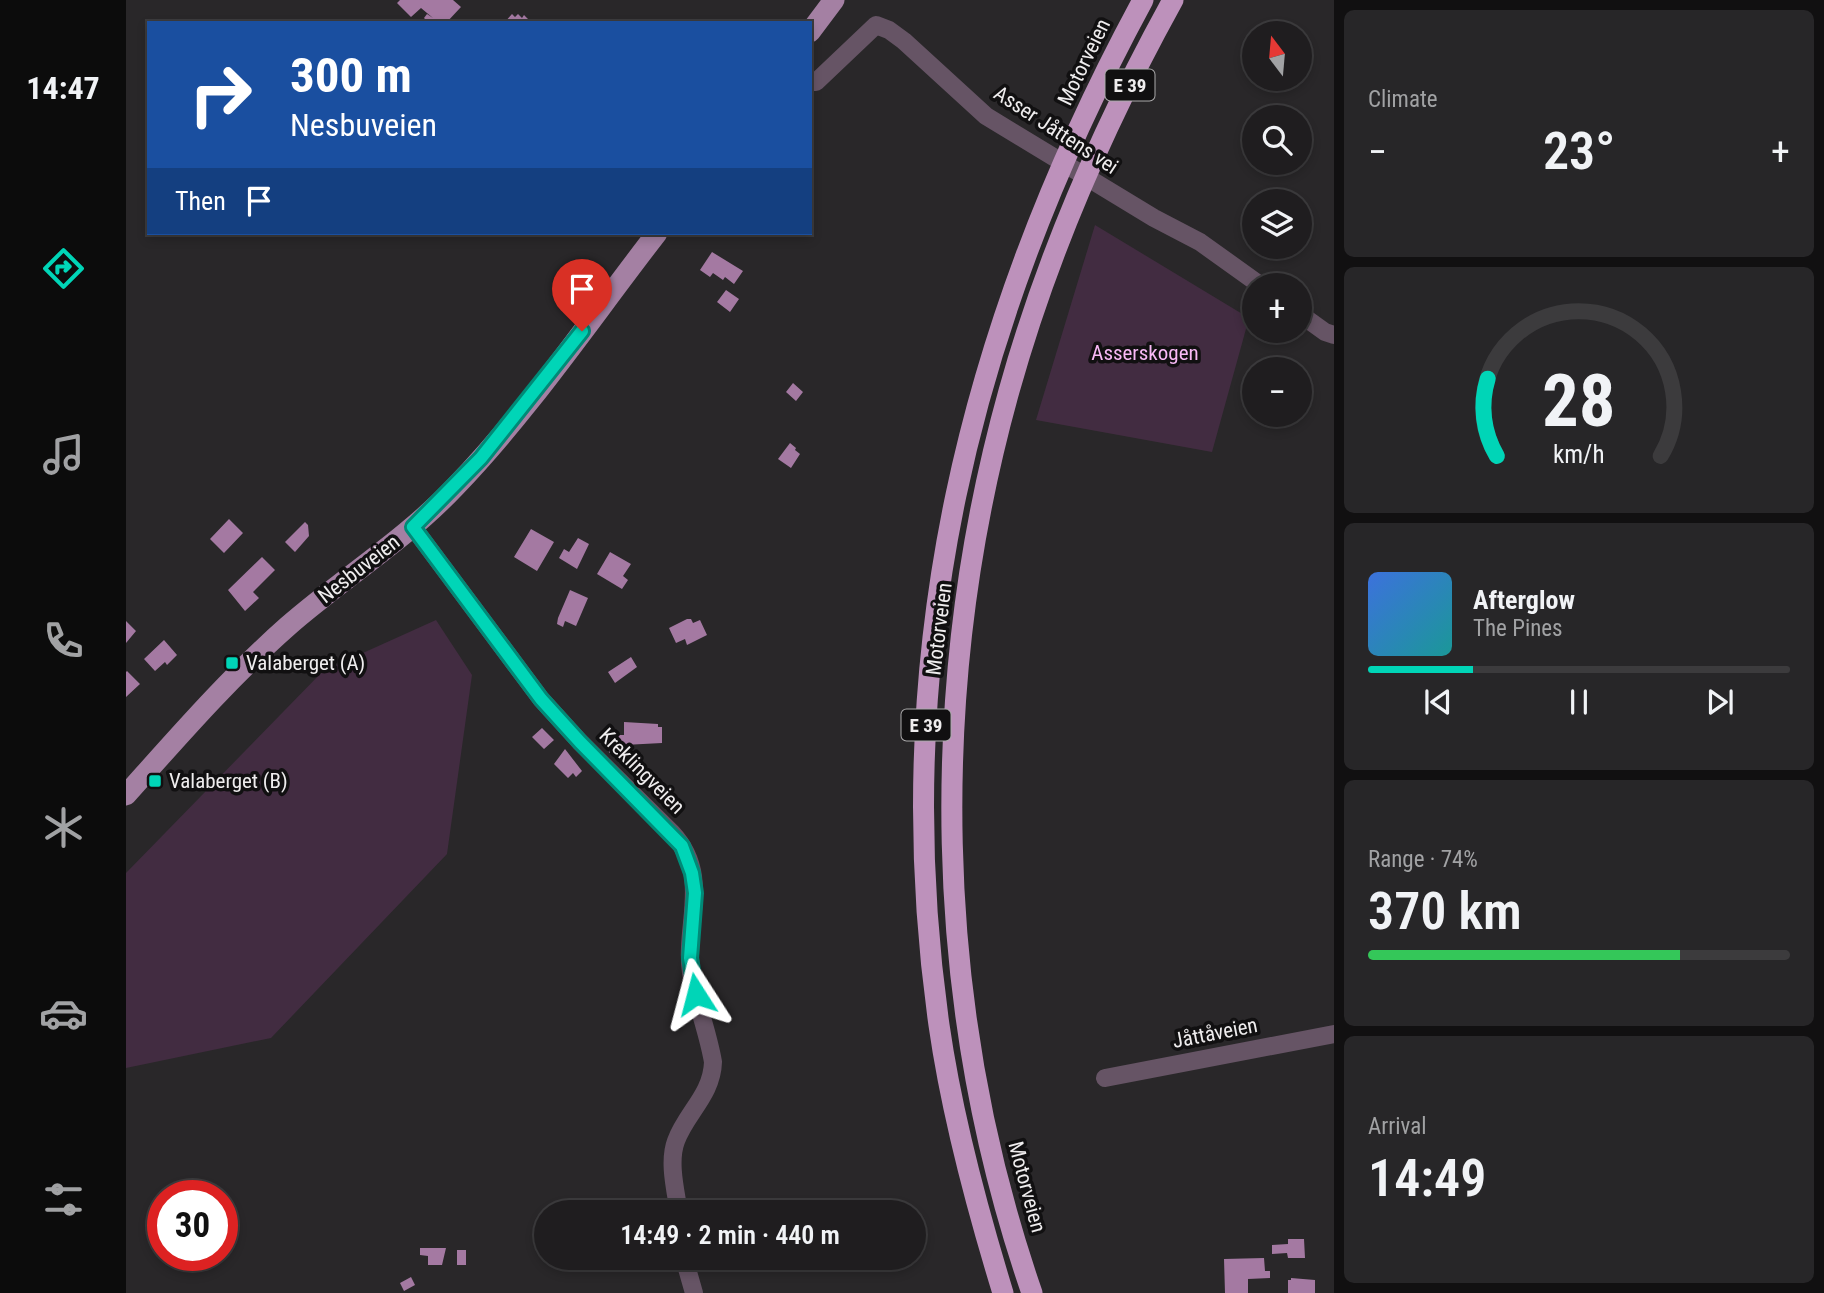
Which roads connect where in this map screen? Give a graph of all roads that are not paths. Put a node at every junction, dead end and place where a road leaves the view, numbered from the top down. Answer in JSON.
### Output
{"nodes":[{"id":1,"x":834,"y":0,"type":"edge"},
{"id":2,"x":1143,"y":0,"type":"edge"},
{"id":3,"x":1174,"y":0,"type":"edge"},
{"id":4,"x":812,"y":29,"type":"edge"},
{"id":5,"x":812,"y":82,"type":"edge"},
{"id":6,"x":655,"y":235,"type":"edge"},
{"id":7,"x":1243,"y":273,"type":"edge"},
{"id":8,"x":1312,"y":323,"type":"edge"},
{"id":9,"x":1334,"y":335,"type":"edge"},
{"id":10,"x":413,"y":527,"type":"junction"},
{"id":11,"x":126,"y":795,"type":"edge"},
{"id":12,"x":1334,"y":1034,"type":"edge"},
{"id":13,"x":1105,"y":1078,"type":"dead end"},
{"id":14,"x":678,"y":1200,"type":"edge"},
{"id":15,"x":687,"y":1270,"type":"edge"},
{"id":16,"x":694,"y":1293,"type":"edge"},
{"id":17,"x":1003,"y":1293,"type":"edge"},
{"id":18,"x":1032,"y":1293,"type":"edge"}],
"edges":[{"from":1,"to":4,"type":"main road"},
{"from":2,"to":17,"type":"highway","name":"Motorveien","number":"E 39"},
{"from":3,"to":18,"type":"highway","name":"Motorveien","number":"E 39"},
{"from":5,"to":7,"type":"street","name":"Asser Jåttens vei"},
{"from":6,"to":10,"type":"main road","name":"Nesbuveien"},
{"from":8,"to":9,"type":"street"},
{"from":10,"to":11,"type":"main road","name":"Nesbuveien"},
{"from":10,"to":14,"type":"street","name":"Kreklingveien"},
{"from":12,"to":13,"type":"street","name":"Jåttåveien"},
{"from":15,"to":16,"type":"street"}]}
